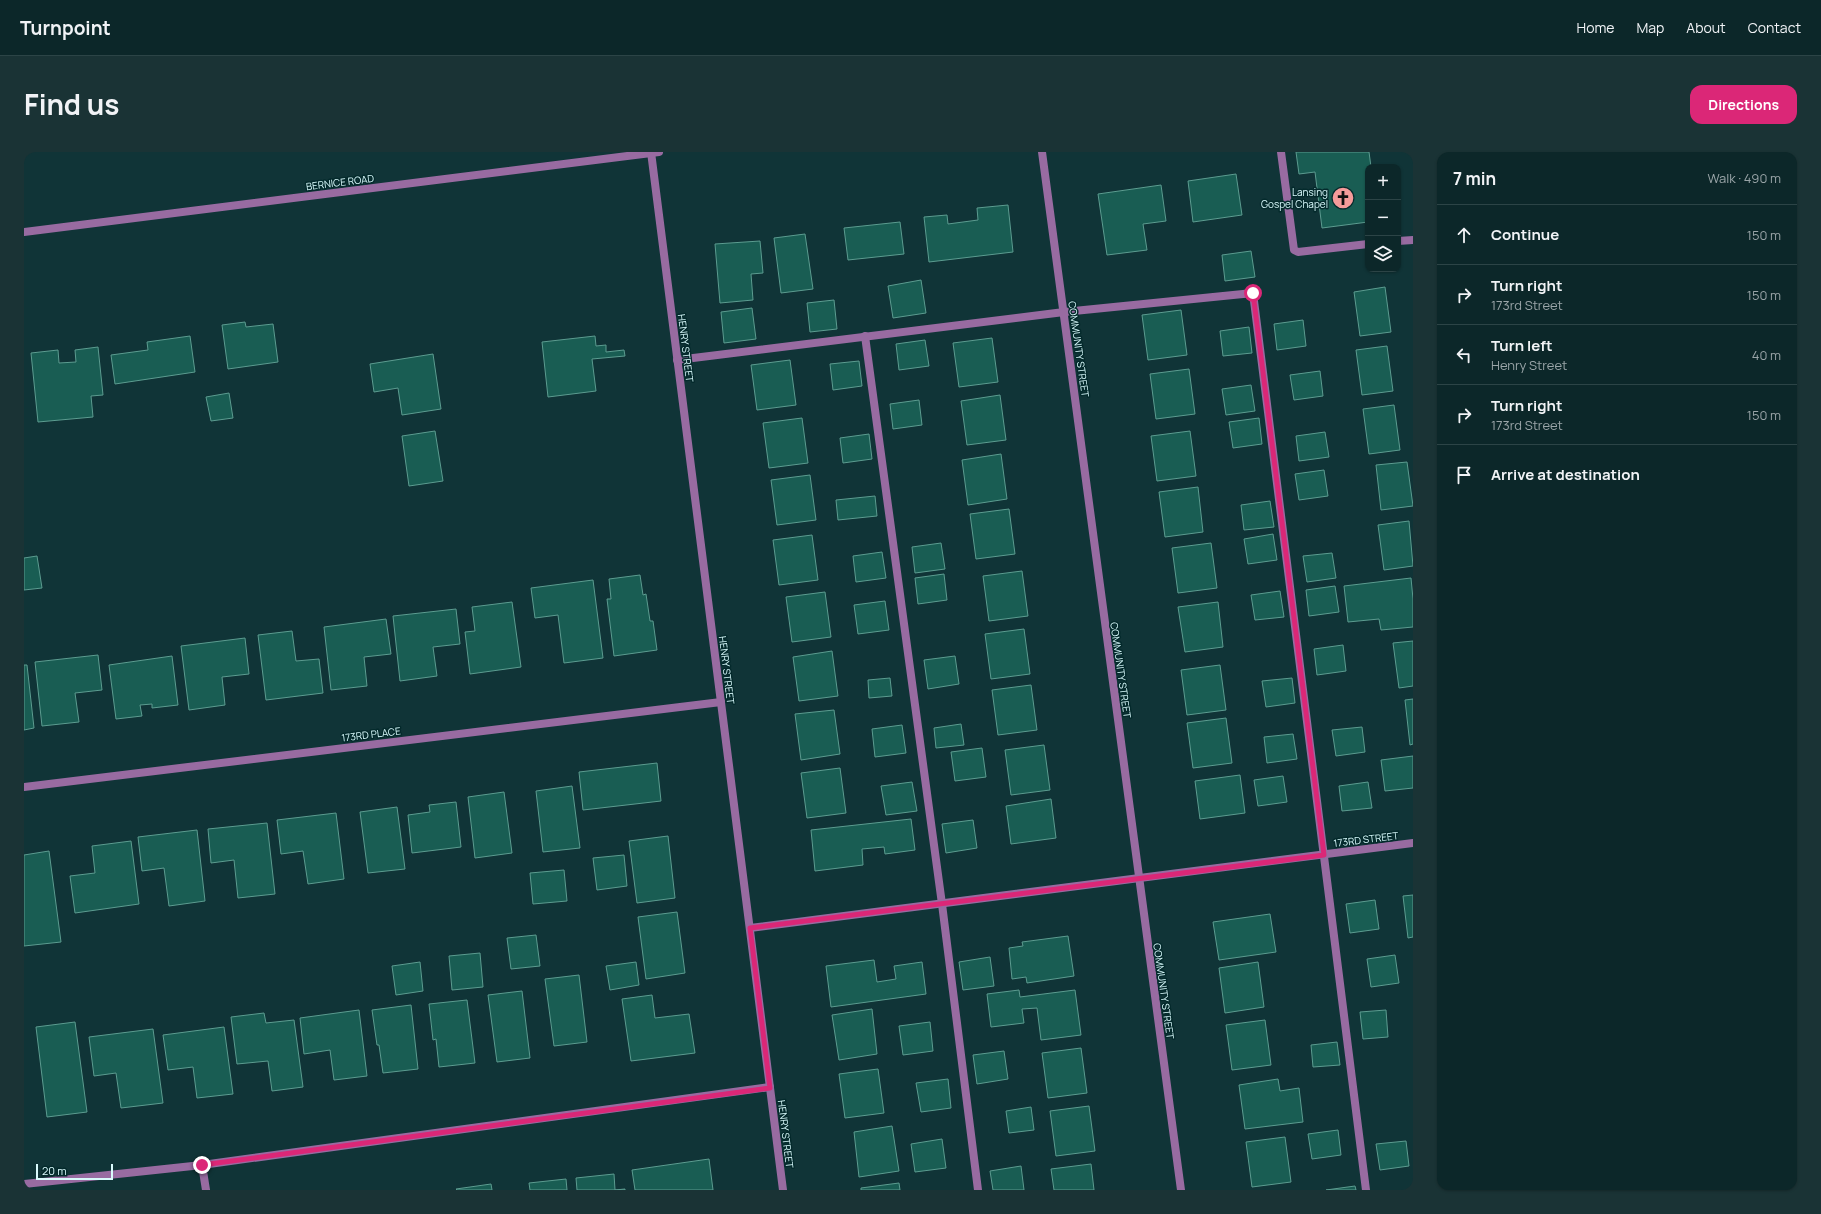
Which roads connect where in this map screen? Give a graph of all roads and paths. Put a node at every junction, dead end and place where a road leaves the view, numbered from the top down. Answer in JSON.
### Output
{"nodes":[{"id":1,"x":654,"y":152,"type":"edge"},
{"id":2,"x":1042,"y":152,"type":"edge"},
{"id":3,"x":1281,"y":152,"type":"edge"},
{"id":4,"x":24,"y":232,"type":"edge"},
{"id":5,"x":1413,"y":240,"type":"edge"},
{"id":6,"x":1401,"y":241,"type":"edge"},
{"id":7,"x":1365,"y":244,"type":"edge"},
{"id":8,"x":1064,"y":312,"type":"junction"},
{"id":9,"x":865,"y":336,"type":"junction"},
{"id":10,"x":677,"y":360,"type":"junction"},
{"id":11,"x":721,"y":702,"type":"junction"},
{"id":12,"x":24,"y":787,"type":"edge"},
{"id":13,"x":1413,"y":843,"type":"edge"},
{"id":14,"x":1324,"y":855,"type":"junction"},
{"id":15,"x":1139,"y":878,"type":"junction"},
{"id":16,"x":942,"y":904,"type":"junction"},
{"id":17,"x":750,"y":928,"type":"junction"},
{"id":18,"x":770,"y":1088,"type":"junction"},
{"id":19,"x":202,"y":1165,"type":"junction"},
{"id":20,"x":24,"y":1184,"type":"edge"},
{"id":21,"x":206,"y":1190,"type":"edge"},
{"id":22,"x":783,"y":1190,"type":"edge"},
{"id":23,"x":978,"y":1190,"type":"edge"},
{"id":24,"x":1180,"y":1190,"type":"edge"},
{"id":25,"x":1366,"y":1190,"type":"edge"}],
"edges":[{"from":1,"to":4,"type":"street","name":"BERNICE ROAD"},
{"from":1,"to":10,"type":"street","name":"HENRY STREET"},
{"from":2,"to":8,"type":"street","name":"COMMUNITY STREET"},
{"from":3,"to":7,"type":"street"},
{"from":5,"to":6,"type":"street"},
{"from":8,"to":9,"type":"street"},
{"from":8,"to":14,"type":"street"},
{"from":8,"to":15,"type":"street","name":"COMMUNITY STREET"},
{"from":9,"to":10,"type":"street"},
{"from":9,"to":16,"type":"street"},
{"from":10,"to":11,"type":"street","name":"HENRY STREET"},
{"from":11,"to":12,"type":"street","name":"173RD PLACE"},
{"from":11,"to":17,"type":"street","name":"HENRY STREET"},
{"from":13,"to":14,"type":"street","name":"173RD STREET"},
{"from":14,"to":15,"type":"street","name":"173RD STREET"},
{"from":14,"to":25,"type":"street"},
{"from":15,"to":16,"type":"street","name":"173RD STREET"},
{"from":15,"to":24,"type":"street","name":"COMMUNITY STREET"},
{"from":16,"to":17,"type":"street","name":"173RD STREET"},
{"from":16,"to":23,"type":"street"},
{"from":17,"to":18,"type":"street","name":"HENRY STREET"},
{"from":18,"to":19,"type":"street"},
{"from":18,"to":22,"type":"street","name":"HENRY STREET"},
{"from":19,"to":20,"type":"street"},
{"from":19,"to":21,"type":"street"}]}
